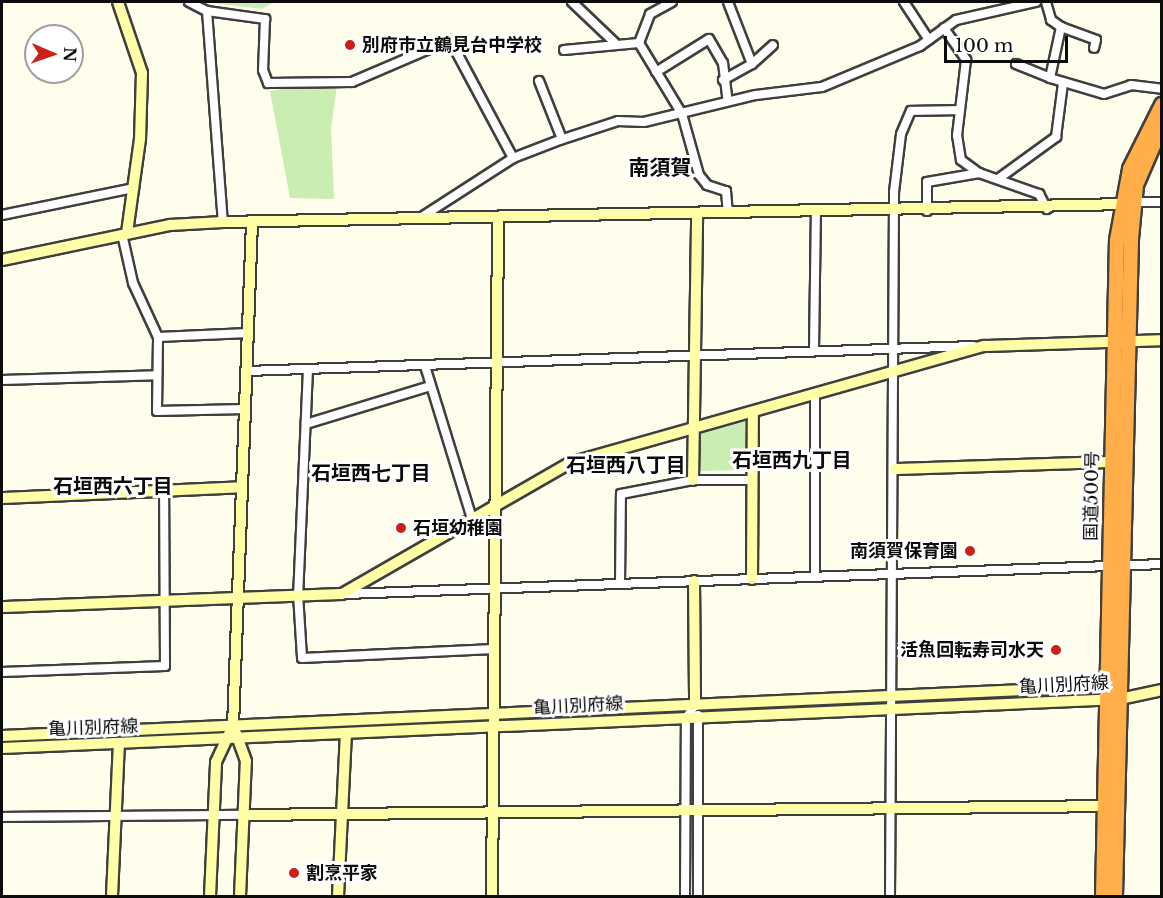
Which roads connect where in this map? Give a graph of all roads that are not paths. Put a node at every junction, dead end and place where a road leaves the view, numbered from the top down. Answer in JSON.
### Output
{"nodes":[{"id":1,"x":118,"y":2,"type":"edge"},
{"id":2,"x":189,"y":2,"type":"edge"},
{"id":3,"x":572,"y":2,"type":"edge"},
{"id":4,"x":672,"y":2,"type":"edge"},
{"id":5,"x":728,"y":2,"type":"edge"},
{"id":6,"x":904,"y":2,"type":"edge"},
{"id":7,"x":1036,"y":2,"type":"edge"},
{"id":8,"x":1046,"y":2,"type":"edge"},
{"id":9,"x":207,"y":10,"type":"junction"},
{"id":10,"x":1061,"y":27,"type":"junction"},
{"id":11,"x":944,"y":28,"type":"junction"},
{"id":12,"x":928,"y":40,"type":"junction"},
{"id":13,"x":639,"y":43,"type":"junction"},
{"id":14,"x":615,"y":44,"type":"junction"},
{"id":15,"x":773,"y":45,"type":"dead end"},
{"id":16,"x":1094,"y":48,"type":"dead end"},
{"id":17,"x":564,"y":50,"type":"dead end"},
{"id":18,"x":752,"y":64,"type":"junction"},
{"id":19,"x":1016,"y":64,"type":"dead end"},
{"id":20,"x":656,"y":72,"type":"junction"},
{"id":21,"x":1050,"y":78,"type":"junction"},
{"id":22,"x":723,"y":80,"type":"junction"},
{"id":23,"x":539,"y":81,"type":"dead end"},
{"id":24,"x":1063,"y":83,"type":"junction"},
{"id":25,"x":1161,"y":89,"type":"edge"},
{"id":26,"x":729,"y":101,"type":"junction"},
{"id":27,"x":1161,"y":105,"type":"edge"},
{"id":28,"x":959,"y":110,"type":"junction"},
{"id":29,"x":682,"y":114,"type":"junction"},
{"id":30,"x":1161,"y":125,"type":"edge"},
{"id":31,"x":562,"y":139,"type":"junction"},
{"id":32,"x":513,"y":158,"type":"junction"},
{"id":33,"x":979,"y":173,"type":"junction"},
{"id":34,"x":998,"y":179,"type":"junction"},
{"id":35,"x":134,"y":188,"type":"junction"},
{"id":36,"x":1161,"y":202,"type":"edge"},
{"id":37,"x":1128,"y":204,"type":"junction"},
{"id":38,"x":1047,"y":209,"type":"junction"},
{"id":39,"x":897,"y":211,"type":"junction"},
{"id":40,"x":927,"y":211,"type":"junction"},
{"id":41,"x":816,"y":212,"type":"junction"},
{"id":42,"x":728,"y":213,"type":"junction"},
{"id":43,"x":697,"y":214,"type":"junction"},
{"id":44,"x":2,"y":215,"type":"edge"},
{"id":45,"x":498,"y":218,"type":"junction"},
{"id":46,"x":419,"y":219,"type":"junction"},
{"id":47,"x":223,"y":222,"type":"junction"},
{"id":48,"x":252,"y":222,"type":"junction"},
{"id":49,"x":124,"y":233,"type":"junction"},
{"id":50,"x":2,"y":260,"type":"edge"},
{"id":51,"x":248,"y":333,"type":"junction"},
{"id":52,"x":158,"y":337,"type":"junction"},
{"id":53,"x":1120,"y":338,"type":"junction"},
{"id":54,"x":1161,"y":340,"type":"edge"},
{"id":55,"x":984,"y":346,"type":"junction"},
{"id":56,"x":896,"y":348,"type":"junction"},
{"id":57,"x":814,"y":350,"type":"junction"},
{"id":58,"x":695,"y":355,"type":"junction"},
{"id":59,"x":496,"y":362,"type":"junction"},
{"id":60,"x":425,"y":366,"type":"junction"},
{"id":61,"x":308,"y":369,"type":"junction"},
{"id":62,"x":247,"y":371,"type":"junction"},
{"id":63,"x":896,"y":373,"type":"junction"},
{"id":64,"x":157,"y":375,"type":"junction"},
{"id":65,"x":2,"y":380,"type":"edge"},
{"id":66,"x":430,"y":386,"type":"junction"},
{"id":67,"x":815,"y":396,"type":"junction"},
{"id":68,"x":245,"y":409,"type":"junction"},
{"id":69,"x":753,"y":414,"type":"junction"},
{"id":70,"x":306,"y":424,"type":"junction"},
{"id":71,"x":693,"y":431,"type":"junction"},
{"id":72,"x":1111,"y":462,"type":"junction"},
{"id":73,"x":894,"y":469,"type":"junction"},
{"id":74,"x":693,"y":480,"type":"junction"},
{"id":75,"x":751,"y":480,"type":"junction"},
{"id":76,"x":242,"y":488,"type":"junction"},
{"id":77,"x":164,"y":492,"type":"junction"},
{"id":78,"x":2,"y":498,"type":"edge"},
{"id":79,"x":495,"y":506,"type":"junction"},
{"id":80,"x":472,"y":519,"type":"junction"},
{"id":81,"x":1161,"y":564,"type":"edge"},
{"id":82,"x":1116,"y":565,"type":"junction"},
{"id":83,"x":894,"y":574,"type":"junction"},
{"id":84,"x":815,"y":577,"type":"junction"},
{"id":85,"x":752,"y":579,"type":"junction"},
{"id":86,"x":694,"y":581,"type":"junction"},
{"id":87,"x":620,"y":584,"type":"junction"},
{"id":88,"x":494,"y":589,"type":"junction"},
{"id":89,"x":298,"y":594,"type":"junction"},
{"id":90,"x":342,"y":594,"type":"junction"},
{"id":91,"x":238,"y":597,"type":"junction"},
{"id":92,"x":168,"y":601,"type":"junction"},
{"id":93,"x":2,"y":607,"type":"edge"},
{"id":94,"x":494,"y":649,"type":"junction"},
{"id":95,"x":2,"y":672,"type":"edge"},
{"id":96,"x":1161,"y":690,"type":"edge"},
{"id":97,"x":1113,"y":693,"type":"junction"},
{"id":98,"x":892,"y":696,"type":"junction"},
{"id":99,"x":695,"y":705,"type":"junction"},
{"id":100,"x":892,"y":709,"type":"junction"},
{"id":101,"x":493,"y":714,"type":"junction"},
{"id":102,"x":686,"y":718,"type":"junction"},
{"id":103,"x":699,"y":718,"type":"junction"},
{"id":104,"x":233,"y":726,"type":"junction"},
{"id":105,"x":493,"y":727,"type":"junction"},
{"id":106,"x":346,"y":733,"type":"junction"},
{"id":107,"x":2,"y":736,"type":"edge"},
{"id":108,"x":233,"y":738,"type":"junction"},
{"id":109,"x":119,"y":743,"type":"junction"},
{"id":110,"x":2,"y":748,"type":"edge"},
{"id":111,"x":1111,"y":806,"type":"junction"},
{"id":112,"x":891,"y":808,"type":"junction"},
{"id":113,"x":686,"y":810,"type":"junction"},
{"id":114,"x":699,"y":810,"type":"junction"},
{"id":115,"x":492,"y":813,"type":"junction"},
{"id":116,"x":342,"y":814,"type":"junction"},
{"id":117,"x":243,"y":815,"type":"junction"},
{"id":118,"x":214,"y":816,"type":"junction"},
{"id":119,"x":2,"y":817,"type":"edge"},
{"id":120,"x":115,"y":817,"type":"junction"},
{"id":121,"x":111,"y":897,"type":"edge"},
{"id":122,"x":210,"y":897,"type":"edge"},
{"id":123,"x":240,"y":897,"type":"edge"},
{"id":124,"x":338,"y":897,"type":"edge"},
{"id":125,"x":492,"y":897,"type":"edge"},
{"id":126,"x":685,"y":897,"type":"edge"},
{"id":127,"x":698,"y":897,"type":"edge"},
{"id":128,"x":890,"y":897,"type":"edge"},
{"id":129,"x":1103,"y":897,"type":"edge"},
{"id":130,"x":1115,"y":897,"type":"edge"}],
"edges":[{"from":1,"to":35,"type":"street"},
{"from":2,"to":9,"type":"street"},
{"from":3,"to":14,"type":"street"},
{"from":4,"to":13,"type":"street"},
{"from":5,"to":18,"type":"street"},
{"from":6,"to":12,"type":"street"},
{"from":7,"to":11,"type":"street"},
{"from":8,"to":10,"type":"street"},
{"from":9,"to":32,"type":"street"},
{"from":9,"to":47,"type":"street"},
{"from":10,"to":16,"type":"street"},
{"from":10,"to":21,"type":"street"},
{"from":11,"to":12,"type":"street"},
{"from":11,"to":28,"type":"street"},
{"from":12,"to":26,"type":"street"},
{"from":13,"to":14,"type":"street"},
{"from":13,"to":20,"type":"street"},
{"from":14,"to":17,"type":"street"},
{"from":15,"to":18,"type":"street"},
{"from":18,"to":22,"type":"street"},
{"from":19,"to":21,"type":"street"},
{"from":20,"to":22,"type":"street"},
{"from":20,"to":29,"type":"street"},
{"from":21,"to":24,"type":"street"},
{"from":22,"to":26,"type":"street"},
{"from":23,"to":31,"type":"street"},
{"from":24,"to":25,"type":"street"},
{"from":24,"to":34,"type":"street"},
{"from":26,"to":29,"type":"street"},
{"from":27,"to":37,"type":"highway","name":"国道500号"},
{"from":28,"to":33,"type":"street"},
{"from":28,"to":39,"type":"street"},
{"from":29,"to":31,"type":"street"},
{"from":29,"to":42,"type":"street"},
{"from":30,"to":37,"type":"highway","name":"国道500号"},
{"from":31,"to":32,"type":"street"},
{"from":32,"to":46,"type":"street"},
{"from":33,"to":34,"type":"street"},
{"from":33,"to":40,"type":"street"},
{"from":34,"to":38,"type":"street"},
{"from":35,"to":44,"type":"street"},
{"from":35,"to":49,"type":"street"},
{"from":36,"to":37,"type":"street"},
{"from":37,"to":38,"type":"street"},
{"from":37,"to":53,"type":"highway","name":"国道500号"},
{"from":38,"to":40,"type":"street"},
{"from":39,"to":40,"type":"street"},
{"from":39,"to":41,"type":"street"},
{"from":39,"to":56,"type":"street"},
{"from":41,"to":42,"type":"street"},
{"from":41,"to":57,"type":"street"},
{"from":42,"to":43,"type":"street"},
{"from":43,"to":45,"type":"street"},
{"from":43,"to":58,"type":"street"},
{"from":45,"to":46,"type":"street"},
{"from":45,"to":59,"type":"street"},
{"from":46,"to":48,"type":"street"},
{"from":47,"to":48,"type":"street"},
{"from":47,"to":49,"type":"street"},
{"from":48,"to":51,"type":"street"},
{"from":49,"to":50,"type":"street"},
{"from":49,"to":52,"type":"street"},
{"from":51,"to":52,"type":"street"},
{"from":51,"to":62,"type":"street"},
{"from":52,"to":64,"type":"street"},
{"from":53,"to":54,"type":"street"},
{"from":53,"to":55,"type":"street"},
{"from":53,"to":72,"type":"highway","name":"国道500号"},
{"from":53,"to":82,"type":"highway","name":"国道500号"},
{"from":55,"to":56,"type":"street"},
{"from":55,"to":63,"type":"street"},
{"from":56,"to":57,"type":"street"},
{"from":56,"to":63,"type":"street"},
{"from":57,"to":58,"type":"street"},
{"from":58,"to":59,"type":"street"},
{"from":58,"to":71,"type":"street"},
{"from":59,"to":60,"type":"street"},
{"from":59,"to":79,"type":"street"},
{"from":60,"to":61,"type":"street"},
{"from":60,"to":66,"type":"street"},
{"from":61,"to":62,"type":"street"},
{"from":61,"to":70,"type":"street"},
{"from":62,"to":68,"type":"street"},
{"from":63,"to":67,"type":"street"},
{"from":63,"to":73,"type":"street"},
{"from":64,"to":65,"type":"street"},
{"from":64,"to":68,"type":"street"},
{"from":66,"to":70,"type":"street"},
{"from":66,"to":80,"type":"street"},
{"from":67,"to":69,"type":"street"},
{"from":67,"to":84,"type":"street"},
{"from":68,"to":76,"type":"street"},
{"from":69,"to":71,"type":"street"},
{"from":69,"to":75,"type":"street"},
{"from":70,"to":89,"type":"street"},
{"from":71,"to":74,"type":"street"},
{"from":71,"to":79,"type":"street"},
{"from":72,"to":73,"type":"street"},
{"from":72,"to":82,"type":"highway","name":"国道500号"},
{"from":73,"to":83,"type":"street"},
{"from":74,"to":75,"type":"street"},
{"from":74,"to":87,"type":"street"},
{"from":75,"to":85,"type":"street"},
{"from":76,"to":77,"type":"street"},
{"from":76,"to":91,"type":"street"},
{"from":77,"to":78,"type":"street"},
{"from":77,"to":92,"type":"street"},
{"from":79,"to":80,"type":"street"},
{"from":79,"to":88,"type":"street"},
{"from":80,"to":90,"type":"street"},
{"from":81,"to":82,"type":"street"},
{"from":82,"to":83,"type":"street"},
{"from":82,"to":97,"type":"highway","name":"国道500号"},
{"from":83,"to":84,"type":"street"},
{"from":83,"to":98,"type":"street"},
{"from":84,"to":85,"type":"street"},
{"from":85,"to":86,"type":"street"},
{"from":86,"to":87,"type":"street"},
{"from":86,"to":99,"type":"street"},
{"from":87,"to":88,"type":"street"},
{"from":88,"to":90,"type":"street"},
{"from":88,"to":94,"type":"street"},
{"from":89,"to":90,"type":"street"},
{"from":89,"to":91,"type":"street"},
{"from":89,"to":94,"type":"street"},
{"from":91,"to":92,"type":"street"},
{"from":91,"to":104,"type":"street"},
{"from":92,"to":93,"type":"street"},
{"from":92,"to":95,"type":"street"},
{"from":94,"to":101,"type":"street"},
{"from":96,"to":97,"type":"street","name":"亀川別府線"},
{"from":97,"to":98,"type":"street","name":"亀川別府線"},
{"from":97,"to":100,"type":"street","name":"亀川別府線"},
{"from":97,"to":111,"type":"highway","name":"国道500号"},
{"from":98,"to":99,"type":"street","name":"亀川別府線"},
{"from":98,"to":100,"type":"street"},
{"from":99,"to":101,"type":"street","name":"亀川別府線"},
{"from":99,"to":102,"type":"street"},
{"from":99,"to":103,"type":"street"},
{"from":100,"to":103,"type":"street","name":"亀川別府線"},
{"from":100,"to":112,"type":"street"},
{"from":101,"to":104,"type":"street","name":"亀川別府線"},
{"from":101,"to":105,"type":"street"},
{"from":102,"to":103,"type":"street","name":"亀川別府線"},
{"from":102,"to":105,"type":"street","name":"亀川別府線"},
{"from":102,"to":113,"type":"street"},
{"from":103,"to":114,"type":"street"},
{"from":104,"to":107,"type":"street","name":"亀川別府線"},
{"from":104,"to":108,"type":"street"},
{"from":105,"to":106,"type":"street","name":"亀川別府線"},
{"from":105,"to":115,"type":"street"},
{"from":106,"to":108,"type":"street","name":"亀川別府線"},
{"from":106,"to":116,"type":"street"},
{"from":108,"to":109,"type":"street","name":"亀川別府線"},
{"from":108,"to":117,"type":"street"},
{"from":108,"to":118,"type":"street"},
{"from":109,"to":110,"type":"street","name":"亀川別府線"},
{"from":109,"to":120,"type":"street"},
{"from":111,"to":112,"type":"street"},
{"from":111,"to":129,"type":"highway","name":"国道500号"},
{"from":111,"to":130,"type":"highway","name":"国道500号"},
{"from":112,"to":114,"type":"street"},
{"from":112,"to":128,"type":"street"},
{"from":113,"to":114,"type":"street"},
{"from":113,"to":115,"type":"street"},
{"from":113,"to":126,"type":"street"},
{"from":114,"to":127,"type":"street"},
{"from":115,"to":116,"type":"street"},
{"from":115,"to":125,"type":"street"},
{"from":116,"to":117,"type":"street"},
{"from":116,"to":124,"type":"street"},
{"from":117,"to":118,"type":"street"},
{"from":117,"to":123,"type":"street"},
{"from":118,"to":120,"type":"street"},
{"from":118,"to":122,"type":"street"},
{"from":119,"to":120,"type":"street"},
{"from":120,"to":121,"type":"street"}]}
